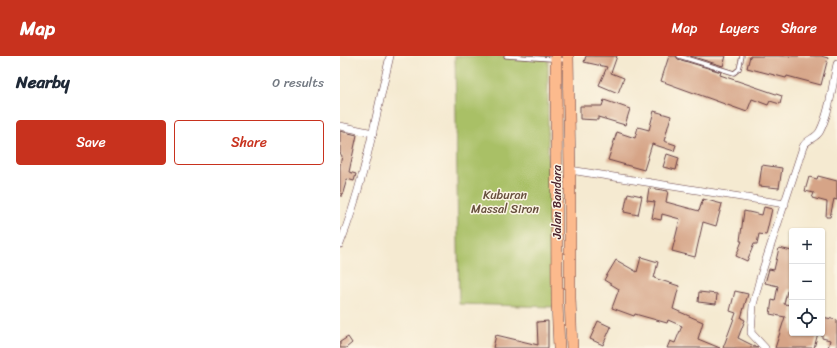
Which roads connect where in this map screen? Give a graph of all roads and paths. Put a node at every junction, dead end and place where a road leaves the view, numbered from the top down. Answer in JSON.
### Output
{"nodes":[{"id":1,"x":390,"y":56,"type":"edge"},
{"id":2,"x":506,"y":56,"type":"edge"},
{"id":3,"x":679,"y":56,"type":"edge"},
{"id":4,"x":742,"y":56,"type":"edge"},
{"id":5,"x":562,"y":58,"type":"edge"},
{"id":6,"x":837,"y":64,"type":"edge"},
{"id":7,"x":340,"y":126,"type":"edge"},
{"id":8,"x":373,"y":134,"type":"junction"},
{"id":9,"x":570,"y":170,"type":"junction"},
{"id":10,"x":785,"y":204,"type":"junction"},
{"id":11,"x":340,"y":244,"type":"edge"},
{"id":12,"x":559,"y":348,"type":"edge"},
{"id":13,"x":572,"y":348,"type":"edge"},
{"id":14,"x":765,"y":348,"type":"edge"}],
"edges":[{"from":1,"to":8,"type":"street"},
{"from":2,"to":5,"type":"lane"},
{"from":3,"to":4,"type":"lane"},
{"from":5,"to":9,"type":"highway","name":"Jalan Bandara"},
{"from":5,"to":12,"type":"highway","name":"Jalan Bandara"},
{"from":6,"to":10,"type":"street"},
{"from":7,"to":8,"type":"street"},
{"from":8,"to":11,"type":"street"},
{"from":9,"to":10,"type":"street"},
{"from":9,"to":13,"type":"highway","name":"Jalan Bandara"},
{"from":10,"to":14,"type":"street"}]}
